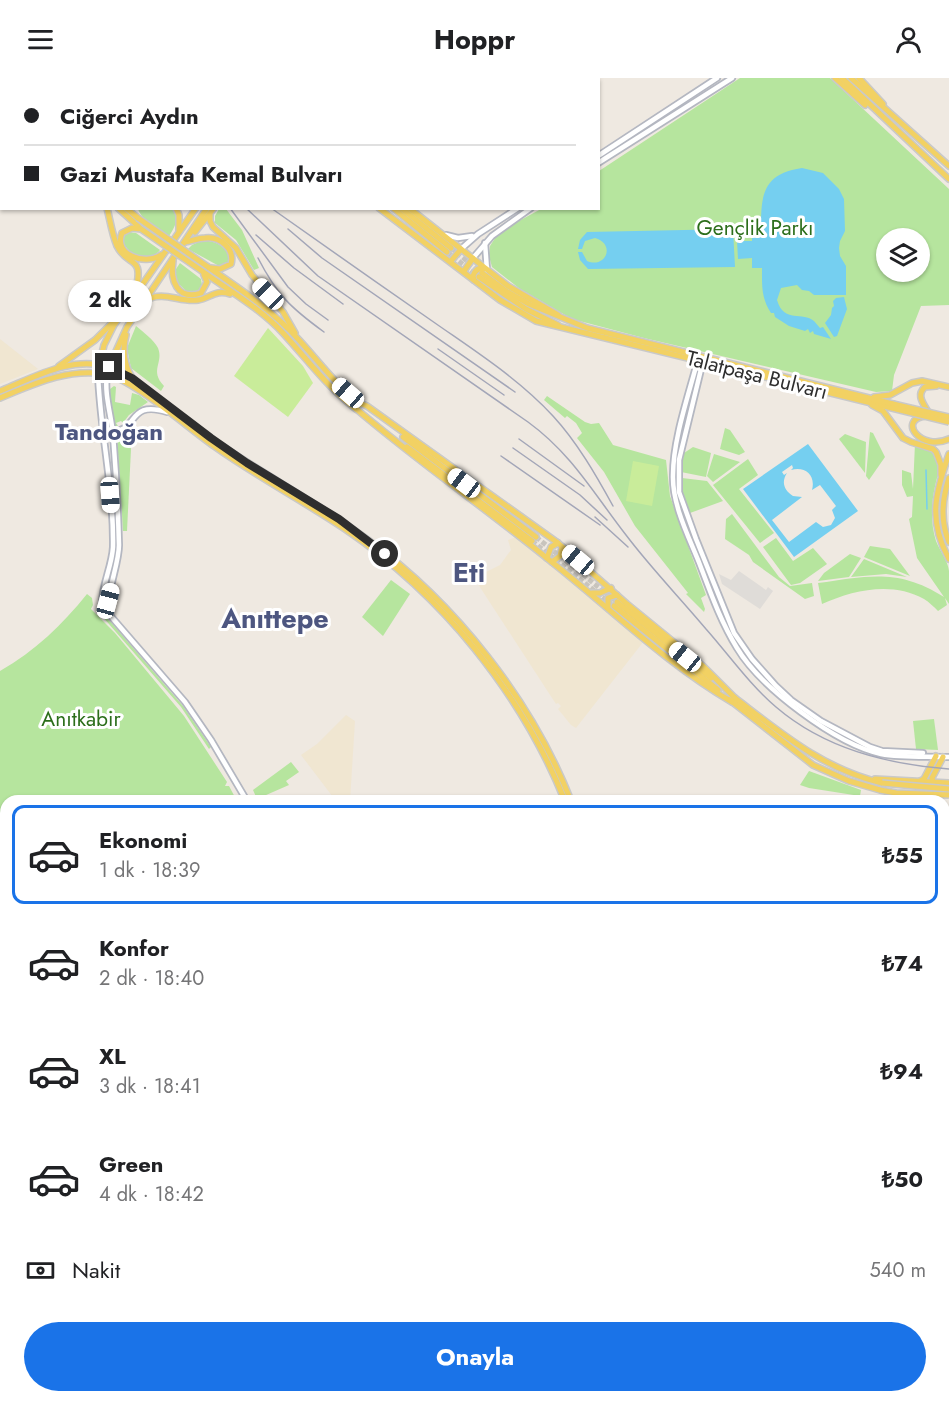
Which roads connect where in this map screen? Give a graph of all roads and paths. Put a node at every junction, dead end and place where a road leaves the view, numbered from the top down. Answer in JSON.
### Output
{"nodes":[{"id":1,"x":717,"y":78,"type":"edge"},
{"id":2,"x":732,"y":78,"type":"edge"},
{"id":3,"x":835,"y":78,"type":"edge"},
{"id":4,"x":842,"y":78,"type":"edge"},
{"id":5,"x":851,"y":78,"type":"edge"},
{"id":6,"x":860,"y":78,"type":"edge"},
{"id":7,"x":895,"y":119,"type":"junction"},
{"id":8,"x":890,"y":124,"type":"junction"},
{"id":9,"x":600,"y":155,"type":"edge"},
{"id":10,"x":600,"y":162,"type":"edge"},
{"id":11,"x":949,"y":166,"type":"edge"},
{"id":12,"x":949,"y":179,"type":"edge"},
{"id":13,"x":108,"y":210,"type":"edge"},
{"id":14,"x":120,"y":210,"type":"edge"},
{"id":15,"x":128,"y":210,"type":"edge"},
{"id":16,"x":136,"y":210,"type":"edge"},
{"id":17,"x":177,"y":210,"type":"edge"},
{"id":18,"x":190,"y":210,"type":"edge"},
{"id":19,"x":195,"y":210,"type":"edge"},
{"id":20,"x":382,"y":210,"type":"edge"},
{"id":21,"x":396,"y":210,"type":"edge"},
{"id":22,"x":402,"y":210,"type":"edge"},
{"id":23,"x":412,"y":210,"type":"edge"},
{"id":24,"x":515,"y":210,"type":"edge"},
{"id":25,"x":528,"y":210,"type":"edge"},
{"id":26,"x":208,"y":212,"type":"edge"},
{"id":27,"x":138,"y":218,"type":"junction"},
{"id":28,"x":141,"y":229,"type":"junction"},
{"id":29,"x":179,"y":232,"type":"junction"},
{"id":30,"x":441,"y":233,"type":"junction"},
{"id":31,"x":478,"y":234,"type":"junction"},
{"id":32,"x":185,"y":242,"type":"junction"},
{"id":33,"x":485,"y":243,"type":"junction"},
{"id":34,"x":461,"y":249,"type":"junction"},
{"id":35,"x":167,"y":250,"type":"junction"},
{"id":36,"x":174,"y":258,"type":"junction"},
{"id":37,"x":473,"y":258,"type":"junction"},
{"id":38,"x":451,"y":261,"type":"junction"},
{"id":39,"x":208,"y":267,"type":"junction"},
{"id":40,"x":202,"y":271,"type":"junction"},
{"id":41,"x":464,"y":271,"type":"junction"},
{"id":42,"x":481,"y":275,"type":"junction"},
{"id":43,"x":134,"y":294,"type":"junction"},
{"id":44,"x":237,"y":296,"type":"junction"},
{"id":45,"x":146,"y":300,"type":"junction"},
{"id":46,"x":122,"y":314,"type":"junction"},
{"id":47,"x":566,"y":325,"type":"junction"},
{"id":48,"x":127,"y":327,"type":"junction"},
{"id":49,"x":299,"y":339,"type":"junction"},
{"id":50,"x":701,"y":360,"type":"junction"},
{"id":51,"x":99,"y":365,"type":"junction"},
{"id":52,"x":109,"y":367,"type":"junction"},
{"id":53,"x":50,"y":371,"type":"junction"},
{"id":54,"x":98,"y":373,"type":"junction"},
{"id":55,"x":107,"y":374,"type":"junction"},
{"id":56,"x":132,"y":378,"type":"junction"},
{"id":57,"x":949,"y":388,"type":"edge"},
{"id":58,"x":0,"y":391,"type":"edge"},
{"id":59,"x":0,"y":398,"type":"edge"},
{"id":60,"x":869,"y":400,"type":"junction"},
{"id":61,"x":356,"y":404,"type":"junction"},
{"id":62,"x":167,"y":412,"type":"junction"},
{"id":63,"x":928,"y":414,"type":"junction"},
{"id":64,"x":949,"y":417,"type":"edge"},
{"id":65,"x":949,"y":422,"type":"edge"},
{"id":66,"x":113,"y":432,"type":"junction"},
{"id":67,"x":948,"y":440,"type":"edge"},
{"id":68,"x":949,"y":454,"type":"edge"},
{"id":69,"x":941,"y":475,"type":"junction"},
{"id":70,"x":949,"y":477,"type":"edge"},
{"id":71,"x":534,"y":539,"type":"tunnel mouth"},
{"id":72,"x":949,"y":542,"type":"edge"},
{"id":73,"x":560,"y":545,"type":"junction"},
{"id":74,"x":949,"y":559,"type":"edge"},
{"id":75,"x":550,"y":560,"type":"junction"},
{"id":76,"x":611,"y":588,"type":"junction"},
{"id":77,"x":590,"y":593,"type":"junction"},
{"id":78,"x":617,"y":595,"type":"junction"},
{"id":79,"x":108,"y":601,"type":"junction"},
{"id":80,"x":613,"y":605,"type":"junction"},
{"id":81,"x":103,"y":608,"type":"junction"},
{"id":82,"x":111,"y":616,"type":"junction"},
{"id":83,"x":734,"y":700,"type":"junction"},
{"id":84,"x":943,"y":755,"type":"edge"},
{"id":85,"x":864,"y":779,"type":"junction"},
{"id":86,"x":920,"y":781,"type":"junction"},
{"id":87,"x":933,"y":782,"type":"junction"},
{"id":88,"x":949,"y":783,"type":"edge"},
{"id":89,"x":881,"y":787,"type":"junction"},
{"id":90,"x":949,"y":789,"type":"edge"},
{"id":91,"x":243,"y":795,"type":"edge"},
{"id":92,"x":562,"y":795,"type":"edge"},
{"id":93,"x":568,"y":795,"type":"edge"},
{"id":94,"x":949,"y":795,"type":"edge"}],
"edges":[{"from":1,"to":9,"type":"main road"},
{"from":2,"to":10,"type":"main road"},
{"from":3,"to":8,"type":"main road"},
{"from":4,"to":8,"type":"main road"},
{"from":5,"to":7,"type":"main road"},
{"from":6,"to":7,"type":"main road"},
{"from":7,"to":11,"type":"main road"},
{"from":8,"to":12,"type":"main road"},
{"from":13,"to":43,"type":"main road"},
{"from":14,"to":28,"type":"main road"},
{"from":15,"to":27,"type":"main road"},
{"from":16,"to":27,"type":"main road"},
{"from":17,"to":29,"type":"main road"},
{"from":18,"to":29,"type":"main road"},
{"from":19,"to":29,"type":"main road"},
{"from":20,"to":38,"type":"main road","name":"Talatpaşa Bulvarı"},
{"from":21,"to":22,"type":"main road"},
{"from":23,"to":30,"type":"main road","name":"Talatpaşa Bulvarı"},
{"from":24,"to":31,"type":"main road"},
{"from":25,"to":33,"type":"main road"},
{"from":26,"to":32,"type":"main road"},
{"from":26,"to":49,"type":"main road"},
{"from":27,"to":39,"type":"main road","bridge":true},
{"from":28,"to":35,"type":"main road"},
{"from":28,"to":40,"type":"main road","bridge":true},
{"from":29,"to":35,"type":"main road"},
{"from":30,"to":31,"type":"main road"},
{"from":30,"to":34,"type":"main road","name":"Talatpaşa Bulvarı"},
{"from":31,"to":34,"type":"main road"},
{"from":32,"to":36,"type":"main road"},
{"from":32,"to":39,"type":"main road"},
{"from":33,"to":37,"type":"main road"},
{"from":33,"to":42,"type":"main road"},
{"from":34,"to":37,"type":"main road","name":"Talatpaşa Bulvarı"},
{"from":34,"to":38,"type":"main road"},
{"from":35,"to":43,"type":"main road"},
{"from":36,"to":40,"type":"main road"},
{"from":36,"to":45,"type":"main road"},
{"from":37,"to":41,"type":"main road"},
{"from":37,"to":42,"type":"main road","name":"Talatpaşa Bulvarı"},
{"from":38,"to":41,"type":"main road","name":"Talatpaşa Bulvarı"},
{"from":39,"to":49,"type":"main road"},
{"from":40,"to":44,"type":"main road"},
{"from":41,"to":42,"type":"main road","name":"Talatpaşa Bulvarı"},
{"from":42,"to":47,"type":"main road","name":"Talatpaşa Bulvarı"},
{"from":42,"to":47,"type":"main road","name":"Talatpaşa Bulvarı"},
{"from":43,"to":46,"type":"main road"},
{"from":44,"to":45,"type":"main road"},
{"from":44,"to":61,"type":"main road"},
{"from":45,"to":48,"type":"main road"},
{"from":46,"to":51,"type":"main road"},
{"from":46,"to":53,"type":"main road"},
{"from":47,"to":50,"type":"main road","name":"Talatpaşa Bulvarı"},
{"from":47,"to":60,"type":"main road","name":"Talatpaşa Bulvarı"},
{"from":48,"to":52,"type":"main road"},
{"from":48,"to":56,"type":"main road"},
{"from":49,"to":61,"type":"main road"},
{"from":50,"to":60,"type":"main road","name":"Talatpaşa Bulvarı"},
{"from":50,"to":84,"type":"main road"},
{"from":51,"to":52,"type":"main road"},
{"from":51,"to":53,"type":"main road"},
{"from":51,"to":54,"type":"main road"},
{"from":52,"to":55,"type":"main road"},
{"from":52,"to":56,"type":"main road"},
{"from":53,"to":58,"type":"main road"},
{"from":54,"to":55,"type":"main road"},
{"from":54,"to":59,"type":"main road"},
{"from":54,"to":81,"type":"main road"},
{"from":55,"to":62,"type":"main road"},
{"from":55,"to":66,"type":"main road"},
{"from":56,"to":93,"type":"main road"},
{"from":57,"to":60,"type":"main road"},
{"from":57,"to":63,"type":"main road"},
{"from":60,"to":63,"type":"main road","name":"Talatpaşa Bulvarı","bridge":true},
{"from":60,"to":69,"type":"main road"},
{"from":61,"to":71,"type":"main road"},
{"from":61,"to":73,"type":"main road"},
{"from":61,"to":75,"type":"main road"},
{"from":62,"to":66,"type":"main road"},
{"from":62,"to":92,"type":"main road"},
{"from":63,"to":64,"type":"main road","name":"Talatpaşa Bulvarı","bridge":true},
{"from":63,"to":65,"type":"main road","name":"Talatpaşa Bulvarı","bridge":true},
{"from":63,"to":67,"type":"main road"},
{"from":66,"to":79,"type":"main road"},
{"from":68,"to":69,"type":"main road"},
{"from":69,"to":74,"type":"main road"},
{"from":70,"to":72,"type":"main road"},
{"from":73,"to":75,"type":"main road"},
{"from":73,"to":75,"type":"main road"},
{"from":73,"to":76,"type":"main road"},
{"from":75,"to":77,"type":"main road"},
{"from":76,"to":77,"type":"main road"},
{"from":76,"to":78,"type":"main road"},
{"from":77,"to":80,"type":"main road"},
{"from":78,"to":80,"type":"main road"},
{"from":78,"to":83,"type":"main road"},
{"from":79,"to":81,"type":"main road"},
{"from":79,"to":82,"type":"main road"},
{"from":80,"to":83,"type":"main road"},
{"from":80,"to":83,"type":"main road"},
{"from":81,"to":82,"type":"main road"},
{"from":82,"to":91,"type":"main road"},
{"from":83,"to":85,"type":"main road"},
{"from":83,"to":89,"type":"main road"},
{"from":84,"to":86,"type":"main road"},
{"from":84,"to":87,"type":"main road"},
{"from":85,"to":86,"type":"main road"},
{"from":85,"to":89,"type":"main road"},
{"from":86,"to":87,"type":"main road"},
{"from":87,"to":88,"type":"main road"},
{"from":89,"to":90,"type":"main road","bridge":true},
{"from":89,"to":94,"type":"main road","bridge":true}]}
